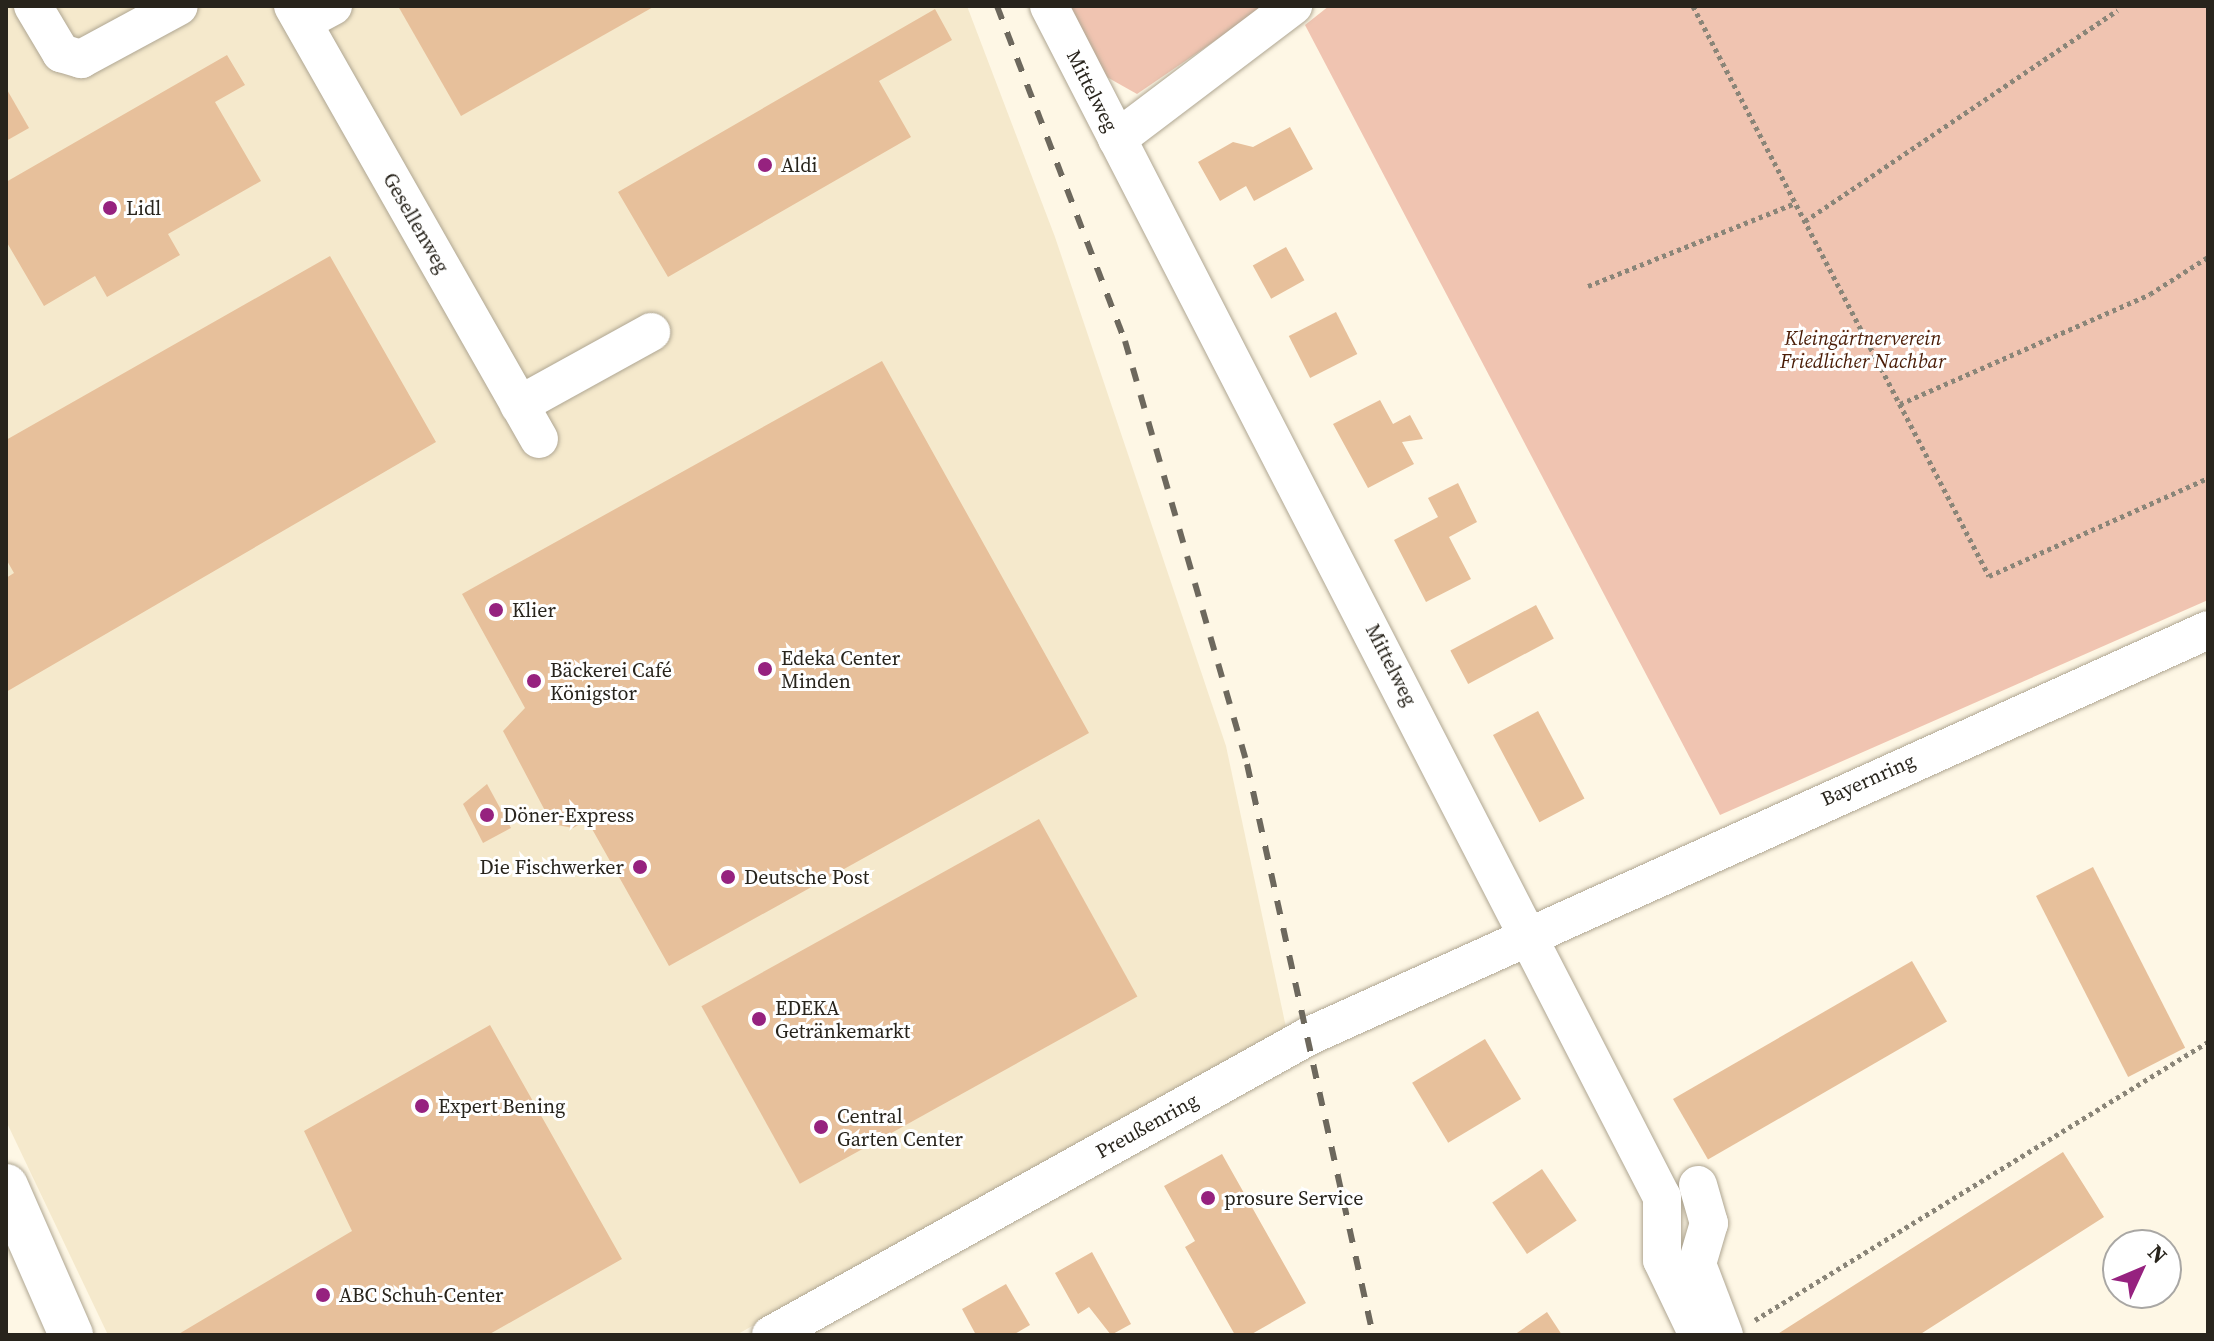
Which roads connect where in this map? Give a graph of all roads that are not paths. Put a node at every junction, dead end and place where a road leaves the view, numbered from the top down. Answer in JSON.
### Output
{"nodes":[{"id":1,"x":33,"y":6,"type":"edge"},
{"id":2,"x":179,"y":6,"type":"edge"},
{"id":3,"x":1049,"y":6,"type":"edge"},
{"id":4,"x":1293,"y":6,"type":"edge"},
{"id":5,"x":310,"y":11,"type":"edge"},
{"id":6,"x":1117,"y":139,"type":"junction"},
{"id":7,"x":651,"y":332,"type":"dead end"},
{"id":8,"x":519,"y":405,"type":"junction"},
{"id":9,"x":539,"y":439,"type":"dead end"},
{"id":10,"x":2208,"y":630,"type":"edge"},
{"id":11,"x":1529,"y":931,"type":"junction"},
{"id":12,"x":1698,"y":1185,"type":"dead end"},
{"id":13,"x":6,"y":1186,"type":"edge"},
{"id":14,"x":790,"y":1330,"type":"edge"},
{"id":15,"x":1717,"y":1334,"type":"edge"},
{"id":16,"x":71,"y":1335,"type":"edge"}],
"edges":[{"from":1,"to":2,"type":"street"},
{"from":3,"to":6,"type":"street","name":"Mittelweg"},
{"from":4,"to":6,"type":"street"},
{"from":5,"to":8,"type":"street","name":"Gesellenweg"},
{"from":6,"to":11,"type":"street","name":"Mittelweg"},
{"from":7,"to":8,"type":"street"},
{"from":8,"to":9,"type":"street","name":"Gesellenweg"},
{"from":10,"to":11,"type":"street","name":"Bayernring"},
{"from":11,"to":14,"type":"street","name":"Preußenring"},
{"from":11,"to":15,"type":"street","name":"Mittelweg"},
{"from":12,"to":15,"type":"street"},
{"from":13,"to":16,"type":"main road"}]}
